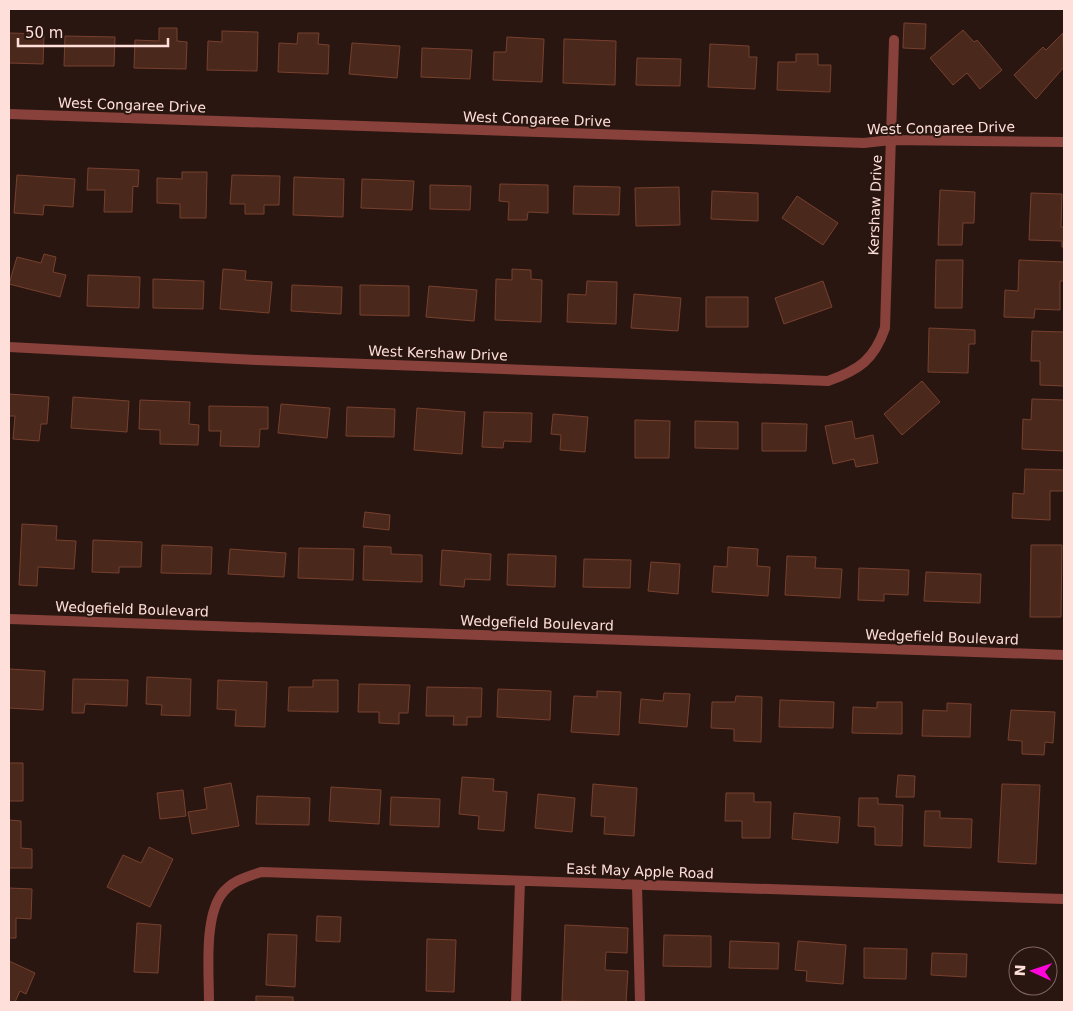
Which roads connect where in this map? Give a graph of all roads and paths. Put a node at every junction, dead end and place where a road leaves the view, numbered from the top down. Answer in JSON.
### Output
{"nodes":[{"id":1,"x":894,"y":40,"type":"dead end"},
{"id":2,"x":9,"y":114,"type":"edge"},
{"id":3,"x":891,"y":140,"type":"junction"},
{"id":4,"x":1064,"y":142,"type":"edge"},
{"id":5,"x":9,"y":347,"type":"edge"},
{"id":6,"x":863,"y":365,"type":"joint"},
{"id":7,"x":9,"y":619,"type":"edge"},
{"id":8,"x":1064,"y":655,"type":"edge"},
{"id":9,"x":520,"y":881,"type":"junction"},
{"id":10,"x":637,"y":885,"type":"junction"},
{"id":11,"x":1064,"y":899,"type":"edge"},
{"id":12,"x":208,"y":1002,"type":"edge"},
{"id":13,"x":516,"y":1002,"type":"edge"},
{"id":14,"x":640,"y":1002,"type":"edge"}],
"edges":[{"from":1,"to":3,"type":"street","name":"Kershaw Drive"},
{"from":2,"to":3,"type":"street","name":"West Congaree Drive"},
{"from":3,"to":4,"type":"street","name":"West Congaree Drive"},
{"from":3,"to":6,"type":"street","name":"Kershaw Drive"},
{"from":5,"to":6,"type":"street","name":"West Kershaw Drive"},
{"from":7,"to":8,"type":"street","name":"Wedgefield Boulevard"},
{"from":9,"to":10,"type":"street","name":"East May Apple Road"},
{"from":9,"to":12,"type":"street","name":"East May Apple Road"},
{"from":9,"to":13,"type":"street"},
{"from":10,"to":11,"type":"street","name":"East May Apple Road"},
{"from":10,"to":14,"type":"street"}]}
